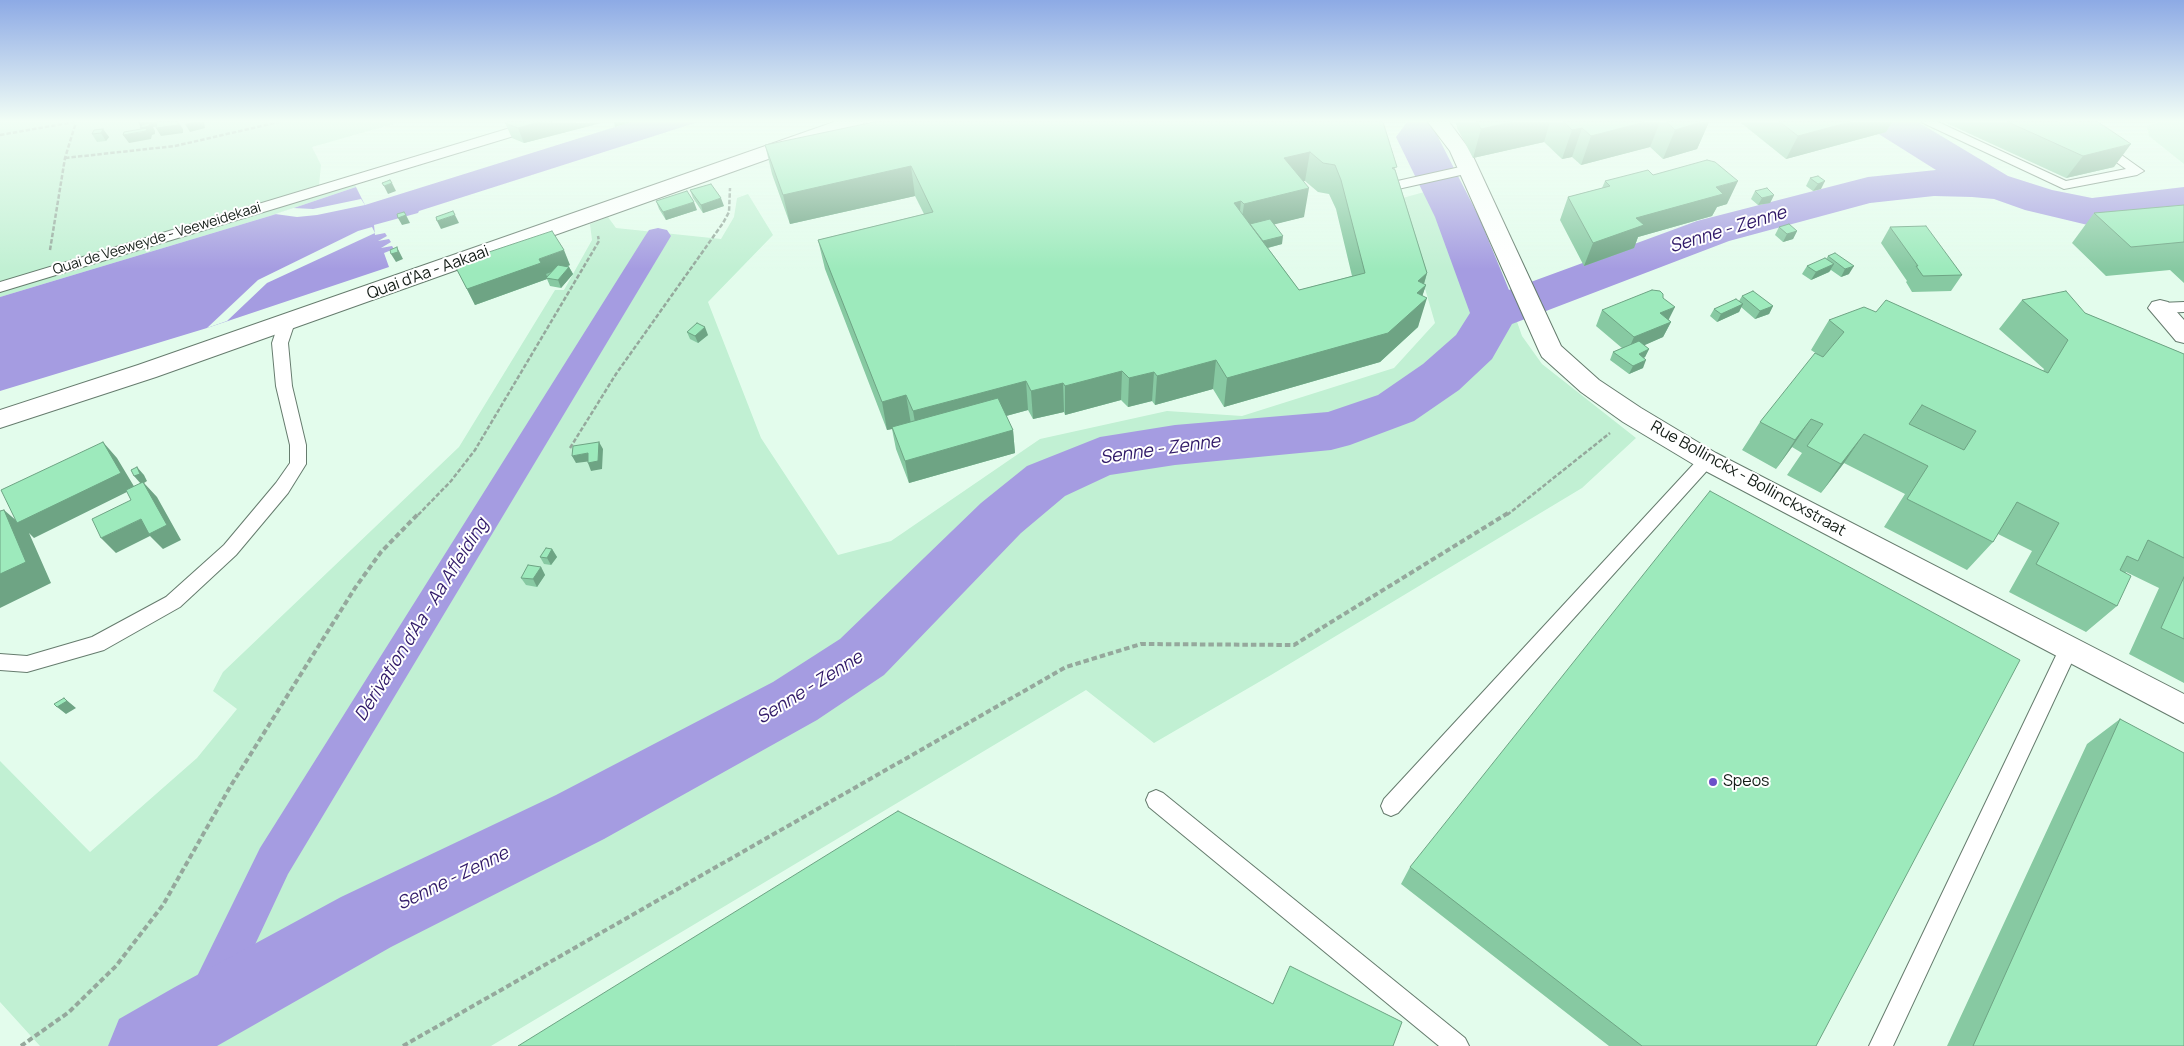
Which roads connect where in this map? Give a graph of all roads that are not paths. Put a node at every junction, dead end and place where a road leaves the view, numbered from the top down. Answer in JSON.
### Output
{"nodes":[{"id":1,"x":383,"y":171,"type":"edge"},
{"id":2,"x":718,"y":171,"type":"edge"},
{"id":3,"x":1460,"y":171,"type":"joint"},
{"id":4,"x":2031,"y":171,"type":"edge"},
{"id":5,"x":2137,"y":171,"type":"edge"},
{"id":6,"x":1398,"y":184,"type":"edge"},
{"id":7,"x":0,"y":287,"type":"edge"},
{"id":8,"x":2184,"y":307,"type":"edge"},
{"id":9,"x":2160,"y":308,"type":"joint"},
{"id":10,"x":286,"y":322,"type":"junction"},
{"id":11,"x":2184,"y":335,"type":"edge"},
{"id":12,"x":0,"y":419,"type":"edge"},
{"id":13,"x":1707,"y":460,"type":"junction"},
{"id":14,"x":2069,"y":648,"type":"junction"},
{"id":15,"x":0,"y":662,"type":"edge"},
{"id":16,"x":2184,"y":709,"type":"edge"},
{"id":17,"x":1156,"y":800,"type":"dead end"},
{"id":18,"x":1391,"y":806,"type":"dead end"},
{"id":19,"x":1456,"y":1046,"type":"edge"},
{"id":20,"x":1881,"y":1046,"type":"edge"}],
"edges":[{"from":1,"to":7,"type":"lane","name":"Quai de Veeweyde - Veeweidekaai"},
{"from":2,"to":10,"type":"street","name":"Quai d'Aa - Aakaai"},
{"from":3,"to":6,"type":"lane"},
{"from":3,"to":13,"type":"street","name":"Rue Bollinckx - Bollinckxstraat"},
{"from":4,"to":5,"type":"lane"},
{"from":8,"to":9,"type":"lane"},
{"from":9,"to":11,"type":"street"},
{"from":10,"to":12,"type":"street","name":"Quai d'Aa - Aakaai"},
{"from":10,"to":15,"type":"lane"},
{"from":13,"to":14,"type":"street","name":"Rue Bollinckx - Bollinckxstraat"},
{"from":13,"to":18,"type":"lane"},
{"from":14,"to":16,"type":"street","name":"Rue Bollinckx - Bollinckxstraat"},
{"from":14,"to":20,"type":"lane"},
{"from":17,"to":19,"type":"lane"}]}
